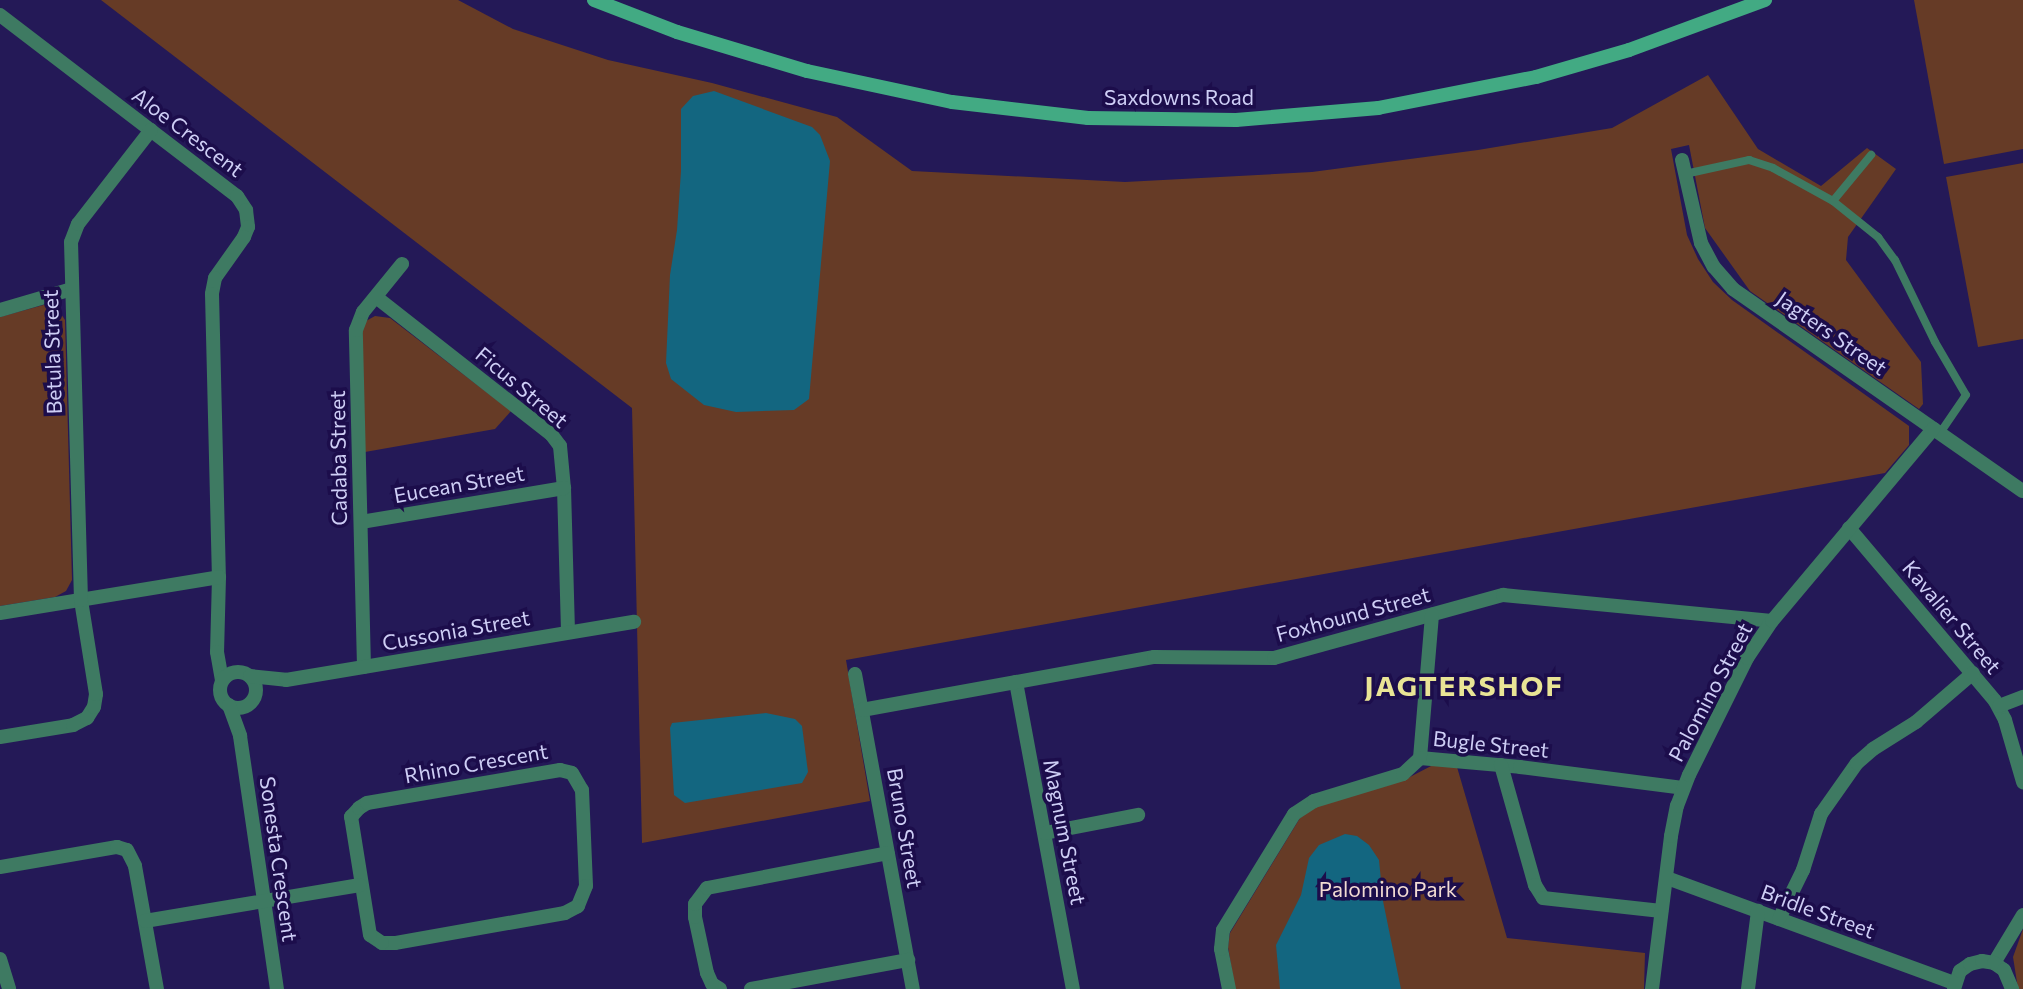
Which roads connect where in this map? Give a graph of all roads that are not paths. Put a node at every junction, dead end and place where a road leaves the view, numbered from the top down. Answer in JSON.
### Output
{"nodes":[{"id":1,"x":594,"y":0,"type":"edge"},
{"id":2,"x":1765,"y":0,"type":"edge"},
{"id":3,"x":0,"y":15,"type":"edge"},
{"id":4,"x":150,"y":130,"type":"junction"},
{"id":5,"x":1871,"y":155,"type":"dead end"},
{"id":6,"x":1684,"y":167,"type":"joint"},
{"id":7,"x":1833,"y":201,"type":"junction"},
{"id":8,"x":402,"y":264,"type":"dead end"},
{"id":9,"x":72,"y":289,"type":"junction"},
{"id":10,"x":376,"y":297,"type":"junction"},
{"id":11,"x":0,"y":310,"type":"edge"},
{"id":12,"x":1936,"y":431,"type":"junction"},
{"id":13,"x":564,"y":488,"type":"junction"},
{"id":14,"x":2023,"y":491,"type":"edge"},
{"id":15,"x":361,"y":522,"type":"junction"},
{"id":16,"x":1849,"y":528,"type":"junction"},
{"id":17,"x":219,"y":577,"type":"junction"},
{"id":18,"x":80,"y":600,"type":"junction"},
{"id":19,"x":0,"y":613,"type":"edge"},
{"id":20,"x":1432,"y":615,"type":"junction"},
{"id":21,"x":1772,"y":621,"type":"junction"},
{"id":22,"x":634,"y":622,"type":"dead end"},
{"id":23,"x":568,"y":632,"type":"junction"},
{"id":24,"x":219,"y":643,"type":"junction"},
{"id":25,"x":364,"y":667,"type":"junction"},
{"id":26,"x":1972,"y":673,"type":"junction"},
{"id":27,"x":244,"y":674,"type":"junction"},
{"id":28,"x":855,"y":674,"type":"dead end"},
{"id":29,"x":286,"y":680,"type":"junction"},
{"id":30,"x":222,"y":681,"type":"junction"},
{"id":31,"x":1016,"y":682,"type":"junction"},
{"id":32,"x":256,"y":695,"type":"junction"},
{"id":33,"x":2023,"y":697,"type":"edge"},
{"id":34,"x":229,"y":705,"type":"junction"},
{"id":35,"x":245,"y":706,"type":"junction"},
{"id":36,"x":1999,"y":706,"type":"junction"},
{"id":37,"x":862,"y":709,"type":"junction"},
{"id":38,"x":240,"y":736,"type":"junction"},
{"id":39,"x":0,"y":737,"type":"edge"},
{"id":40,"x":1420,"y":758,"type":"junction"},
{"id":41,"x":1501,"y":765,"type":"junction"},
{"id":42,"x":2023,"y":782,"type":"edge"},
{"id":43,"x":1683,"y":788,"type":"junction"},
{"id":44,"x":1138,"y":815,"type":"dead end"},
{"id":45,"x":1045,"y":832,"type":"junction"},
{"id":46,"x":888,"y":853,"type":"junction"},
{"id":47,"x":0,"y":867,"type":"edge"},
{"id":48,"x":1667,"y":878,"type":"junction"},
{"id":49,"x":360,"y":885,"type":"junction"},
{"id":50,"x":264,"y":904,"type":"junction"},
{"id":51,"x":1661,"y":911,"type":"junction"},
{"id":52,"x":1758,"y":911,"type":"junction"},
{"id":53,"x":2023,"y":915,"type":"edge"},
{"id":54,"x":1779,"y":919,"type":"junction"},
{"id":55,"x":145,"y":921,"type":"junction"},
{"id":56,"x":0,"y":959,"type":"edge"},
{"id":57,"x":908,"y":960,"type":"junction"},
{"id":58,"x":1994,"y":963,"type":"junction"},
{"id":59,"x":1954,"y":986,"type":"edge"},
{"id":60,"x":9,"y":989,"type":"edge"},
{"id":61,"x":157,"y":989,"type":"edge"},
{"id":62,"x":277,"y":989,"type":"edge"},
{"id":63,"x":720,"y":989,"type":"edge"},
{"id":64,"x":751,"y":989,"type":"edge"},
{"id":65,"x":913,"y":989,"type":"edge"},
{"id":66,"x":1073,"y":989,"type":"edge"},
{"id":67,"x":1228,"y":989,"type":"edge"},
{"id":68,"x":1653,"y":989,"type":"edge"},
{"id":69,"x":1748,"y":989,"type":"edge"},
{"id":70,"x":2012,"y":989,"type":"edge"}],
"edges":[{"from":1,"to":2,"type":"street","name":"Saxdowns Road"},
{"from":3,"to":4,"type":"street","name":"Aloe Crescent"},
{"from":4,"to":9,"type":"street","name":"Betula Street"},
{"from":4,"to":17,"type":"street","name":"Aloe Crescent"},
{"from":5,"to":7,"type":"lane"},
{"from":6,"to":7,"type":"lane"},
{"from":6,"to":12,"type":"street","name":"Jagters Street"},
{"from":7,"to":12,"type":"lane"},
{"from":8,"to":10,"type":"street","name":"Cadaba Street"},
{"from":9,"to":11,"type":"street"},
{"from":9,"to":18,"type":"street","name":"Betula Street"},
{"from":10,"to":13,"type":"street","name":"Ficus Street"},
{"from":10,"to":15,"type":"street","name":"Cadaba Street"},
{"from":12,"to":14,"type":"street","name":"Jagters Street"},
{"from":12,"to":16,"type":"street","name":"Palomino Street"},
{"from":13,"to":15,"type":"street","name":"Eucean Street"},
{"from":13,"to":23,"type":"street","name":"Ficus Street"},
{"from":15,"to":25,"type":"street","name":"Cadaba Street"},
{"from":16,"to":21,"type":"street","name":"Palomino Street"},
{"from":16,"to":26,"type":"street","name":"Kavalier Street"},
{"from":17,"to":18,"type":"street"},
{"from":17,"to":24,"type":"street","name":"Aloe Crescent"},
{"from":18,"to":19,"type":"street"},
{"from":18,"to":39,"type":"street","name":"Betula Street"},
{"from":20,"to":21,"type":"street","name":"Foxhound Street"},
{"from":20,"to":31,"type":"street","name":"Foxhound Street"},
{"from":20,"to":40,"type":"street"},
{"from":21,"to":43,"type":"street","name":"Palomino Street"},
{"from":22,"to":23,"type":"street","name":"Cussonia Street"},
{"from":23,"to":25,"type":"street","name":"Cussonia Street"},
{"from":24,"to":27,"type":"street"},
{"from":24,"to":30,"type":"street","name":"Aloe Crescent"},
{"from":25,"to":29,"type":"street","name":"Cussonia Street"},
{"from":26,"to":36,"type":"street","name":"Kavalier Street"},
{"from":26,"to":54,"type":"street"},
{"from":27,"to":29,"type":"street","name":"Cussonia Street"},
{"from":27,"to":30,"type":"street"},
{"from":27,"to":32,"type":"street"},
{"from":28,"to":37,"type":"street","name":"Bruno Street"},
{"from":29,"to":32,"type":"street","name":"Cussonia Street"},
{"from":30,"to":34,"type":"street"},
{"from":31,"to":37,"type":"street","name":"Foxhound Street"},
{"from":31,"to":45,"type":"street","name":"Magnum Street"},
{"from":32,"to":35,"type":"street"},
{"from":33,"to":36,"type":"street"},
{"from":34,"to":35,"type":"street"},
{"from":34,"to":38,"type":"street","name":"Sonesta Crescent"},
{"from":35,"to":38,"type":"street","name":"Sonesta Crescent"},
{"from":36,"to":42,"type":"street","name":"Kavalier Street"},
{"from":37,"to":46,"type":"street","name":"Bruno Street"},
{"from":38,"to":50,"type":"street","name":"Sonesta Crescent"},
{"from":40,"to":41,"type":"street","name":"Bugle Street"},
{"from":40,"to":67,"type":"street","name":"Bugle Street"},
{"from":41,"to":43,"type":"street","name":"Bugle Street"},
{"from":41,"to":51,"type":"street"},
{"from":43,"to":48,"type":"street","name":"Palomino Street"},
{"from":44,"to":45,"type":"street"},
{"from":45,"to":66,"type":"street","name":"Magnum Street"},
{"from":46,"to":57,"type":"street","name":"Bruno Street"},
{"from":46,"to":63,"type":"street"},
{"from":47,"to":55,"type":"street"},
{"from":48,"to":51,"type":"street","name":"Palomino Street"},
{"from":48,"to":52,"type":"street","name":"Bridle Street"},
{"from":49,"to":49,"type":"street","name":"Rhino Crescent"},
{"from":49,"to":50,"type":"street"},
{"from":50,"to":55,"type":"street"},
{"from":50,"to":62,"type":"street","name":"Sonesta Crescent"},
{"from":51,"to":68,"type":"street","name":"Palomino Street"},
{"from":52,"to":54,"type":"street","name":"Bridle Street"},
{"from":52,"to":69,"type":"street"},
{"from":53,"to":58,"type":"street"},
{"from":54,"to":59,"type":"street","name":"Bridle Street"},
{"from":55,"to":61,"type":"street"},
{"from":56,"to":60,"type":"street"},
{"from":57,"to":64,"type":"street"},
{"from":57,"to":65,"type":"street","name":"Bruno Street"},
{"from":58,"to":59,"type":"street"},
{"from":58,"to":70,"type":"street"}]}
